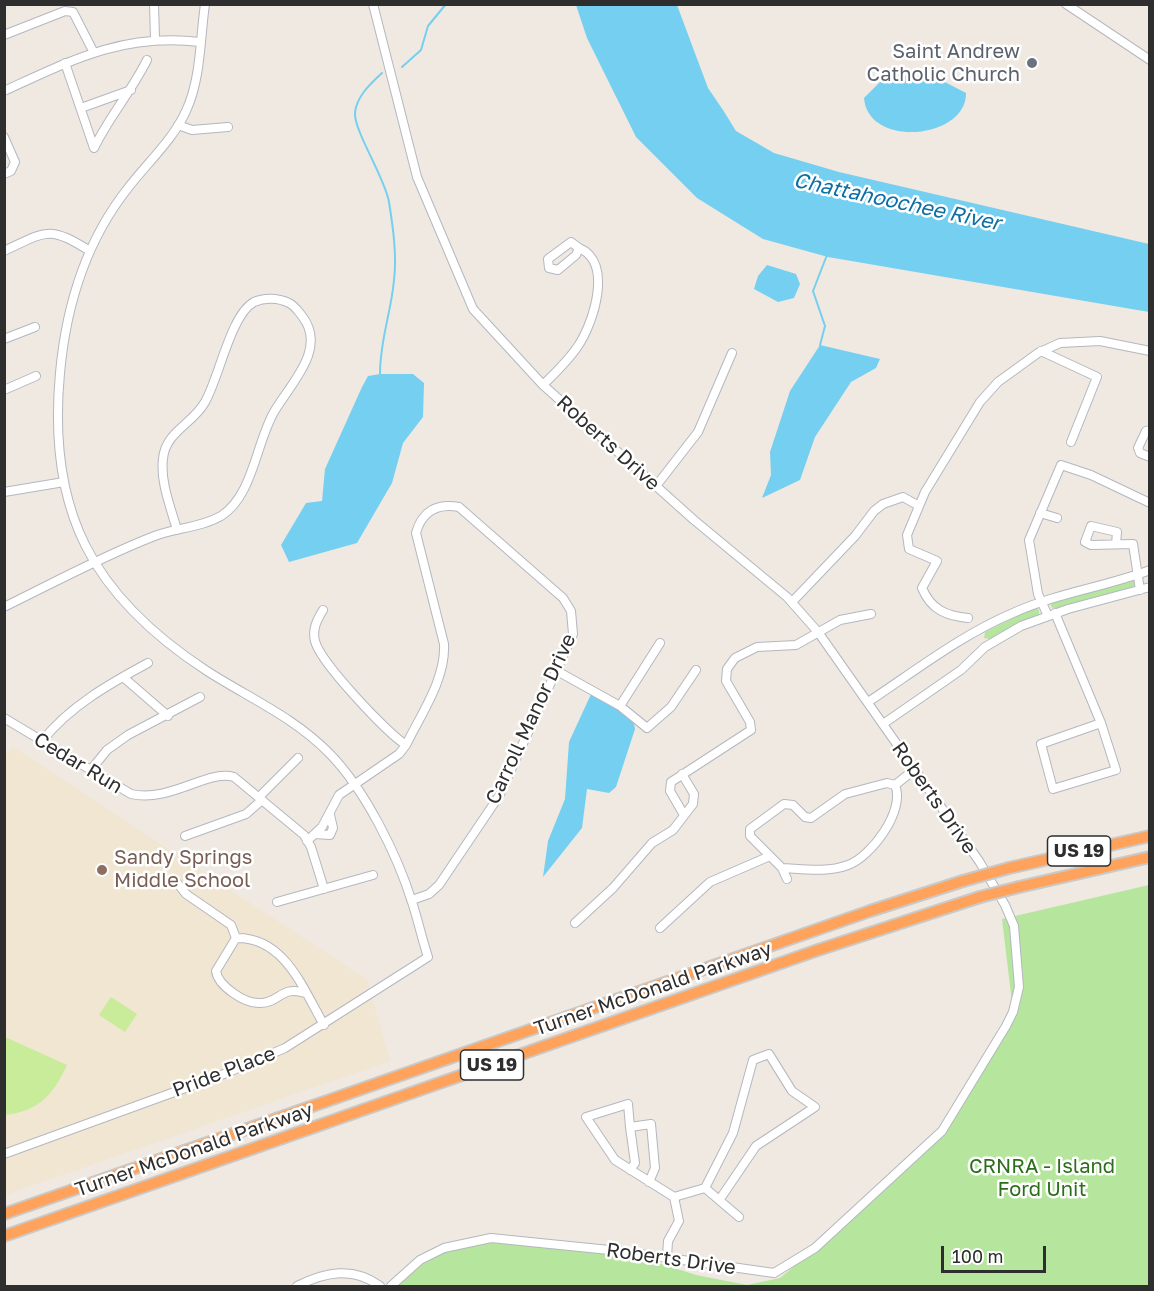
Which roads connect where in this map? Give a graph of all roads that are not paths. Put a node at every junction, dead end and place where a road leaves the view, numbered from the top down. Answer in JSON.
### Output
{"nodes":[{"id":1,"x":154,"y":4,"type":"edge"},
{"id":2,"x":204,"y":4,"type":"edge"},
{"id":3,"x":373,"y":4,"type":"edge"},
{"id":4,"x":1066,"y":4,"type":"edge"},
{"id":5,"x":4,"y":34,"type":"edge"},
{"id":6,"x":155,"y":39,"type":"junction"},
{"id":7,"x":200,"y":42,"type":"junction"},
{"id":8,"x":93,"y":51,"type":"junction"},
{"id":9,"x":147,"y":60,"type":"dead end"},
{"id":10,"x":1149,"y":60,"type":"edge"},
{"id":11,"x":65,"y":63,"type":"junction"},
{"id":12,"x":133,"y":90,"type":"junction"},
{"id":13,"x":4,"y":91,"type":"edge"},
{"id":14,"x":81,"y":108,"type":"junction"},
{"id":15,"x":178,"y":126,"type":"junction"},
{"id":16,"x":228,"y":127,"type":"dead end"},
{"id":17,"x":5,"y":142,"type":"edge"},
{"id":18,"x":4,"y":174,"type":"edge"},
{"id":19,"x":579,"y":248,"type":"dead end"},
{"id":20,"x":4,"y":251,"type":"edge"},
{"id":21,"x":90,"y":251,"type":"junction"},
{"id":22,"x":34,"y":327,"type":"dead end"},
{"id":23,"x":4,"y":339,"type":"edge"},
{"id":24,"x":1041,"y":351,"type":"junction"},
{"id":25,"x":1149,"y":351,"type":"edge"},
{"id":26,"x":732,"y":353,"type":"dead end"},
{"id":27,"x":36,"y":376,"type":"dead end"},
{"id":28,"x":543,"y":385,"type":"junction"},
{"id":29,"x":4,"y":390,"type":"edge"},
{"id":30,"x":1149,"y":430,"type":"edge"},
{"id":31,"x":1071,"y":442,"type":"dead end"},
{"id":32,"x":1149,"y":457,"type":"edge"},
{"id":33,"x":64,"y":482,"type":"junction"},
{"id":34,"x":656,"y":486,"type":"junction"},
{"id":35,"x":4,"y":492,"type":"edge"},
{"id":36,"x":1149,"y":503,"type":"edge"},
{"id":37,"x":919,"y":506,"type":"junction"},
{"id":38,"x":1040,"y":513,"type":"junction"},
{"id":39,"x":1056,"y":518,"type":"dead end"},
{"id":40,"x":177,"y":530,"type":"junction"},
{"id":41,"x":1116,"y":544,"type":"dead end"},
{"id":42,"x":93,"y":563,"type":"junction"},
{"id":43,"x":1149,"y":570,"type":"edge"},
{"id":44,"x":1138,"y":574,"type":"junction"},
{"id":45,"x":1149,"y":587,"type":"edge"},
{"id":46,"x":1140,"y":590,"type":"junction"},
{"id":47,"x":792,"y":602,"type":"junction"},
{"id":48,"x":1040,"y":602,"type":"junction"},
{"id":49,"x":4,"y":607,"type":"edge"},
{"id":50,"x":323,"y":610,"type":"dead end"},
{"id":51,"x":871,"y":614,"type":"dead end"},
{"id":52,"x":1051,"y":614,"type":"junction"},
{"id":53,"x":968,"y":618,"type":"dead end"},
{"id":54,"x":818,"y":632,"type":"junction"},
{"id":55,"x":660,"y":643,"type":"dead end"},
{"id":56,"x":148,"y":663,"type":"dead end"},
{"id":57,"x":696,"y":670,"type":"dead end"},
{"id":58,"x":557,"y":671,"type":"junction"},
{"id":59,"x":123,"y":676,"type":"junction"},
{"id":60,"x":200,"y":697,"type":"dead end"},
{"id":61,"x":868,"y":702,"type":"junction"},
{"id":62,"x":620,"y":706,"type":"junction"},
{"id":63,"x":168,"y":716,"type":"junction"},
{"id":64,"x":4,"y":718,"type":"edge"},
{"id":65,"x":1101,"y":723,"type":"junction"},
{"id":66,"x":883,"y":724,"type":"junction"},
{"id":67,"x":42,"y":741,"type":"junction"},
{"id":68,"x":406,"y":745,"type":"junction"},
{"id":69,"x":298,"y":758,"type":"dead end"},
{"id":70,"x":914,"y":770,"type":"junction"},
{"id":71,"x":90,"y":771,"type":"junction"},
{"id":72,"x":682,"y":774,"type":"junction"},
{"id":73,"x":355,"y":784,"type":"junction"},
{"id":74,"x":895,"y":785,"type":"junction"},
{"id":75,"x":261,"y":799,"type":"junction"},
{"id":76,"x":684,"y":815,"type":"junction"},
{"id":77,"x":185,"y":836,"type":"dead end"},
{"id":78,"x":1149,"y":836,"type":"edge"},
{"id":79,"x":307,"y":841,"type":"junction"},
{"id":80,"x":770,"y":856,"type":"junction"},
{"id":81,"x":1149,"y":857,"type":"edge"},
{"id":82,"x":782,"y":868,"type":"junction"},
{"id":83,"x":373,"y":875,"type":"dead end"},
{"id":84,"x":174,"y":879,"type":"dead end"},
{"id":85,"x":787,"y":879,"type":"dead end"},
{"id":86,"x":324,"y":889,"type":"junction"},
{"id":87,"x":412,"y":900,"type":"junction"},
{"id":88,"x":277,"y":902,"type":"dead end"},
{"id":89,"x":575,"y":923,"type":"dead end"},
{"id":90,"x":660,"y":928,"type":"dead end"},
{"id":91,"x":236,"y":938,"type":"junction"},
{"id":92,"x":306,"y":993,"type":"junction"},
{"id":93,"x":324,"y":1025,"type":"junction"},
{"id":94,"x":630,"y":1127,"type":"junction"},
{"id":95,"x":4,"y":1154,"type":"edge"},
{"id":96,"x":630,"y":1170,"type":"junction"},
{"id":97,"x":649,"y":1182,"type":"junction"},
{"id":98,"x":705,"y":1188,"type":"junction"},
{"id":99,"x":674,"y":1197,"type":"junction"},
{"id":100,"x":720,"y":1199,"type":"junction"},
{"id":101,"x":4,"y":1214,"type":"edge"},
{"id":102,"x":739,"y":1217,"type":"dead end"},
{"id":103,"x":4,"y":1236,"type":"edge"},
{"id":104,"x":667,"y":1257,"type":"junction"},
{"id":105,"x":298,"y":1286,"type":"edge"},
{"id":106,"x":380,"y":1287,"type":"edge"},
{"id":107,"x":391,"y":1287,"type":"edge"}],
"edges":[{"from":1,"to":6,"type":"street"},
{"from":2,"to":7,"type":"street"},
{"from":3,"to":28,"type":"street","name":"Roberts Drive"},
{"from":4,"to":10,"type":"street"},
{"from":5,"to":8,"type":"street"},
{"from":6,"to":7,"type":"street"},
{"from":6,"to":8,"type":"street"},
{"from":7,"to":15,"type":"street"},
{"from":8,"to":11,"type":"street"},
{"from":9,"to":12,"type":"street"},
{"from":11,"to":13,"type":"street"},
{"from":11,"to":14,"type":"street"},
{"from":12,"to":14,"type":"street"},
{"from":12,"to":14,"type":"street"},
{"from":15,"to":16,"type":"street"},
{"from":15,"to":21,"type":"street"},
{"from":17,"to":18,"type":"street"},
{"from":19,"to":28,"type":"street"},
{"from":20,"to":21,"type":"street"},
{"from":21,"to":33,"type":"street"},
{"from":22,"to":23,"type":"street"},
{"from":24,"to":25,"type":"street"},
{"from":24,"to":31,"type":"street"},
{"from":24,"to":37,"type":"street"},
{"from":26,"to":34,"type":"street"},
{"from":27,"to":29,"type":"street"},
{"from":28,"to":34,"type":"street","name":"Roberts Drive"},
{"from":30,"to":32,"type":"street"},
{"from":33,"to":35,"type":"street"},
{"from":33,"to":42,"type":"street"},
{"from":34,"to":47,"type":"street","name":"Roberts Drive"},
{"from":36,"to":38,"type":"street"},
{"from":37,"to":47,"type":"street"},
{"from":37,"to":53,"type":"street"},
{"from":38,"to":39,"type":"street"},
{"from":38,"to":48,"type":"street"},
{"from":40,"to":40,"type":"street"},
{"from":40,"to":42,"type":"street"},
{"from":41,"to":44,"type":"street"},
{"from":42,"to":49,"type":"street"},
{"from":42,"to":73,"type":"street"},
{"from":43,"to":44,"type":"street"},
{"from":44,"to":46,"type":"street"},
{"from":44,"to":48,"type":"street"},
{"from":45,"to":46,"type":"street"},
{"from":46,"to":52,"type":"street"},
{"from":47,"to":54,"type":"street","name":"Roberts Drive"},
{"from":48,"to":52,"type":"street"},
{"from":48,"to":61,"type":"street"},
{"from":50,"to":68,"type":"street"},
{"from":51,"to":54,"type":"street"},
{"from":52,"to":65,"type":"street"},
{"from":52,"to":66,"type":"street"},
{"from":54,"to":61,"type":"street","name":"Roberts Drive"},
{"from":54,"to":72,"type":"street"},
{"from":55,"to":62,"type":"street"},
{"from":56,"to":59,"type":"street"},
{"from":57,"to":62,"type":"street"},
{"from":58,"to":62,"type":"street"},
{"from":58,"to":68,"type":"street","name":"Carroll Manor Drive"},
{"from":58,"to":87,"type":"street","name":"Carroll Manor Drive"},
{"from":59,"to":63,"type":"street"},
{"from":59,"to":67,"type":"street"},
{"from":60,"to":63,"type":"street"},
{"from":61,"to":66,"type":"street","name":"Roberts Drive"},
{"from":63,"to":71,"type":"street"},
{"from":64,"to":67,"type":"street","name":"Cedar Run"},
{"from":65,"to":65,"type":"street"},
{"from":66,"to":70,"type":"street","name":"Roberts Drive"},
{"from":67,"to":71,"type":"street","name":"Cedar Run"},
{"from":68,"to":73,"type":"street","name":"Carroll Manor Drive"},
{"from":69,"to":75,"type":"street"},
{"from":70,"to":74,"type":"street"},
{"from":70,"to":104,"type":"street","name":"Roberts Drive"},
{"from":71,"to":75,"type":"street","name":"Cedar Run"},
{"from":72,"to":76,"type":"street"},
{"from":72,"to":76,"type":"street"},
{"from":73,"to":79,"type":"street"},
{"from":73,"to":87,"type":"street"},
{"from":74,"to":80,"type":"street"},
{"from":74,"to":82,"type":"street"},
{"from":75,"to":77,"type":"street"},
{"from":75,"to":79,"type":"street","name":"Cedar Run"},
{"from":76,"to":89,"type":"street"},
{"from":78,"to":101,"type":"highway","name":"Turner McDonald Parkway","number":"US 19","bridge":true},
{"from":79,"to":86,"type":"street","name":"Cedar Run"},
{"from":80,"to":82,"type":"street"},
{"from":80,"to":90,"type":"street"},
{"from":81,"to":103,"type":"highway","name":"Turner McDonald Parkway","number":"US 19","bridge":true},
{"from":82,"to":85,"type":"street"},
{"from":83,"to":86,"type":"street"},
{"from":84,"to":91,"type":"street"},
{"from":86,"to":88,"type":"street"},
{"from":87,"to":93,"type":"street","name":"Pride Place"},
{"from":91,"to":92,"type":"street"},
{"from":91,"to":92,"type":"street"},
{"from":92,"to":93,"type":"street"},
{"from":93,"to":95,"type":"street","name":"Pride Place"},
{"from":94,"to":96,"type":"street"},
{"from":94,"to":96,"type":"street"},
{"from":94,"to":97,"type":"street"},
{"from":96,"to":97,"type":"street"},
{"from":97,"to":99,"type":"street"},
{"from":98,"to":99,"type":"street"},
{"from":98,"to":100,"type":"street"},
{"from":98,"to":100,"type":"street"},
{"from":99,"to":104,"type":"street"},
{"from":100,"to":102,"type":"street"},
{"from":104,"to":107,"type":"street","name":"Roberts Drive"},
{"from":105,"to":106,"type":"street"}]}
